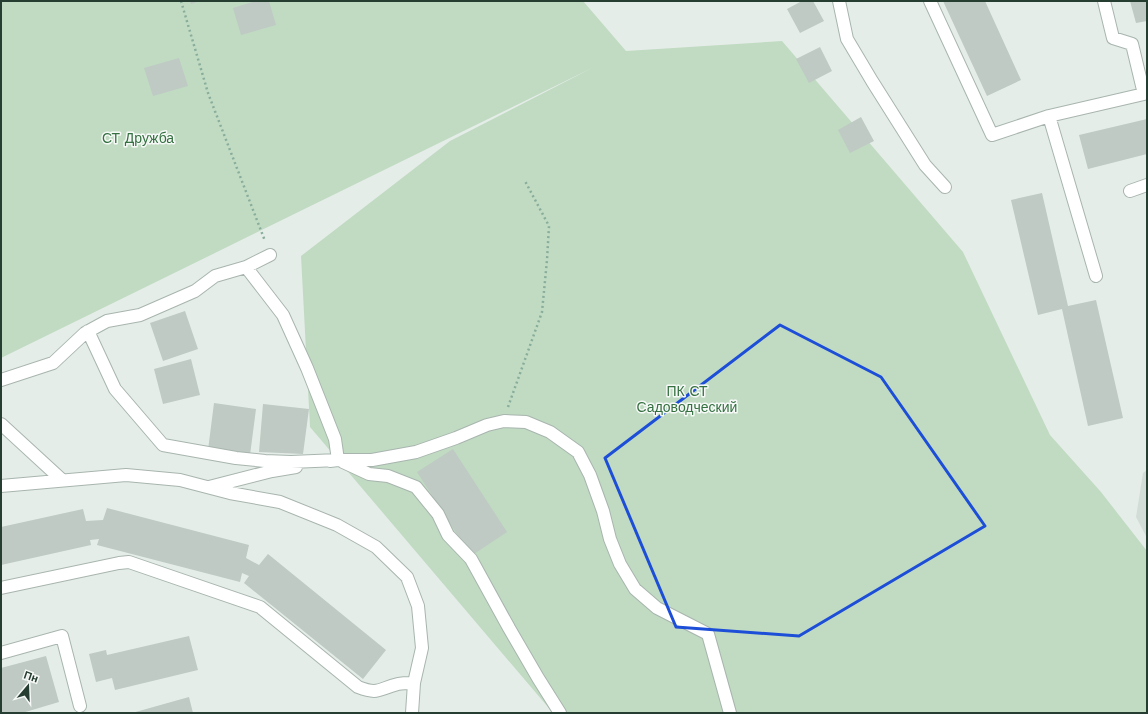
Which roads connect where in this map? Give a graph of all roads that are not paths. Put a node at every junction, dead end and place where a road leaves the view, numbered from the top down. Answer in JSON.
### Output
{"nodes":[{"id":1,"x":839,"y":1,"type":"edge"},
{"id":2,"x":930,"y":1,"type":"edge"},
{"id":3,"x":1104,"y":1,"type":"edge"},
{"id":4,"x":1049,"y":116,"type":"junction"},
{"id":5,"x":1147,"y":185,"type":"edge"},
{"id":6,"x":945,"y":187,"type":"dead end"},
{"id":7,"x":1130,"y":190,"type":"dead end"},
{"id":8,"x":270,"y":255,"type":"road end"},
{"id":9,"x":246,"y":267,"type":"junction"},
{"id":10,"x":1096,"y":276,"type":"dead end"},
{"id":11,"x":88,"y":331,"type":"junction"},
{"id":12,"x":1,"y":380,"type":"edge"},
{"id":13,"x":1,"y":424,"type":"edge"},
{"id":14,"x":338,"y":460,"type":"junction"},
{"id":15,"x":62,"y":480,"type":"junction"},
{"id":16,"x":1,"y":486,"type":"edge"},
{"id":17,"x":207,"y":487,"type":"junction"},
{"id":18,"x":1,"y":588,"type":"edge"},
{"id":19,"x":1,"y":653,"type":"edge"},
{"id":20,"x":414,"y":683,"type":"junction"},
{"id":21,"x":80,"y":706,"type":"dead end"},
{"id":22,"x":412,"y":713,"type":"edge"},
{"id":23,"x":560,"y":713,"type":"edge"},
{"id":24,"x":730,"y":713,"type":"edge"}],
"edges":[{"from":1,"to":6,"type":"lane"},
{"from":2,"to":4,"type":"lane"},
{"from":3,"to":4,"type":"lane"},
{"from":4,"to":10,"type":"lane"},
{"from":5,"to":7,"type":"lane"},
{"from":8,"to":9,"type":"lane"},
{"from":9,"to":11,"type":"lane"},
{"from":9,"to":14,"type":"lane"},
{"from":11,"to":12,"type":"lane"},
{"from":11,"to":14,"type":"lane"},
{"from":13,"to":15,"type":"lane"},
{"from":14,"to":17,"type":"lane"},
{"from":14,"to":23,"type":"lane"},
{"from":14,"to":24,"type":"lane"},
{"from":15,"to":16,"type":"lane"},
{"from":15,"to":17,"type":"lane"},
{"from":17,"to":20,"type":"lane"},
{"from":18,"to":20,"type":"lane"},
{"from":19,"to":21,"type":"lane"},
{"from":20,"to":22,"type":"lane"}]}
